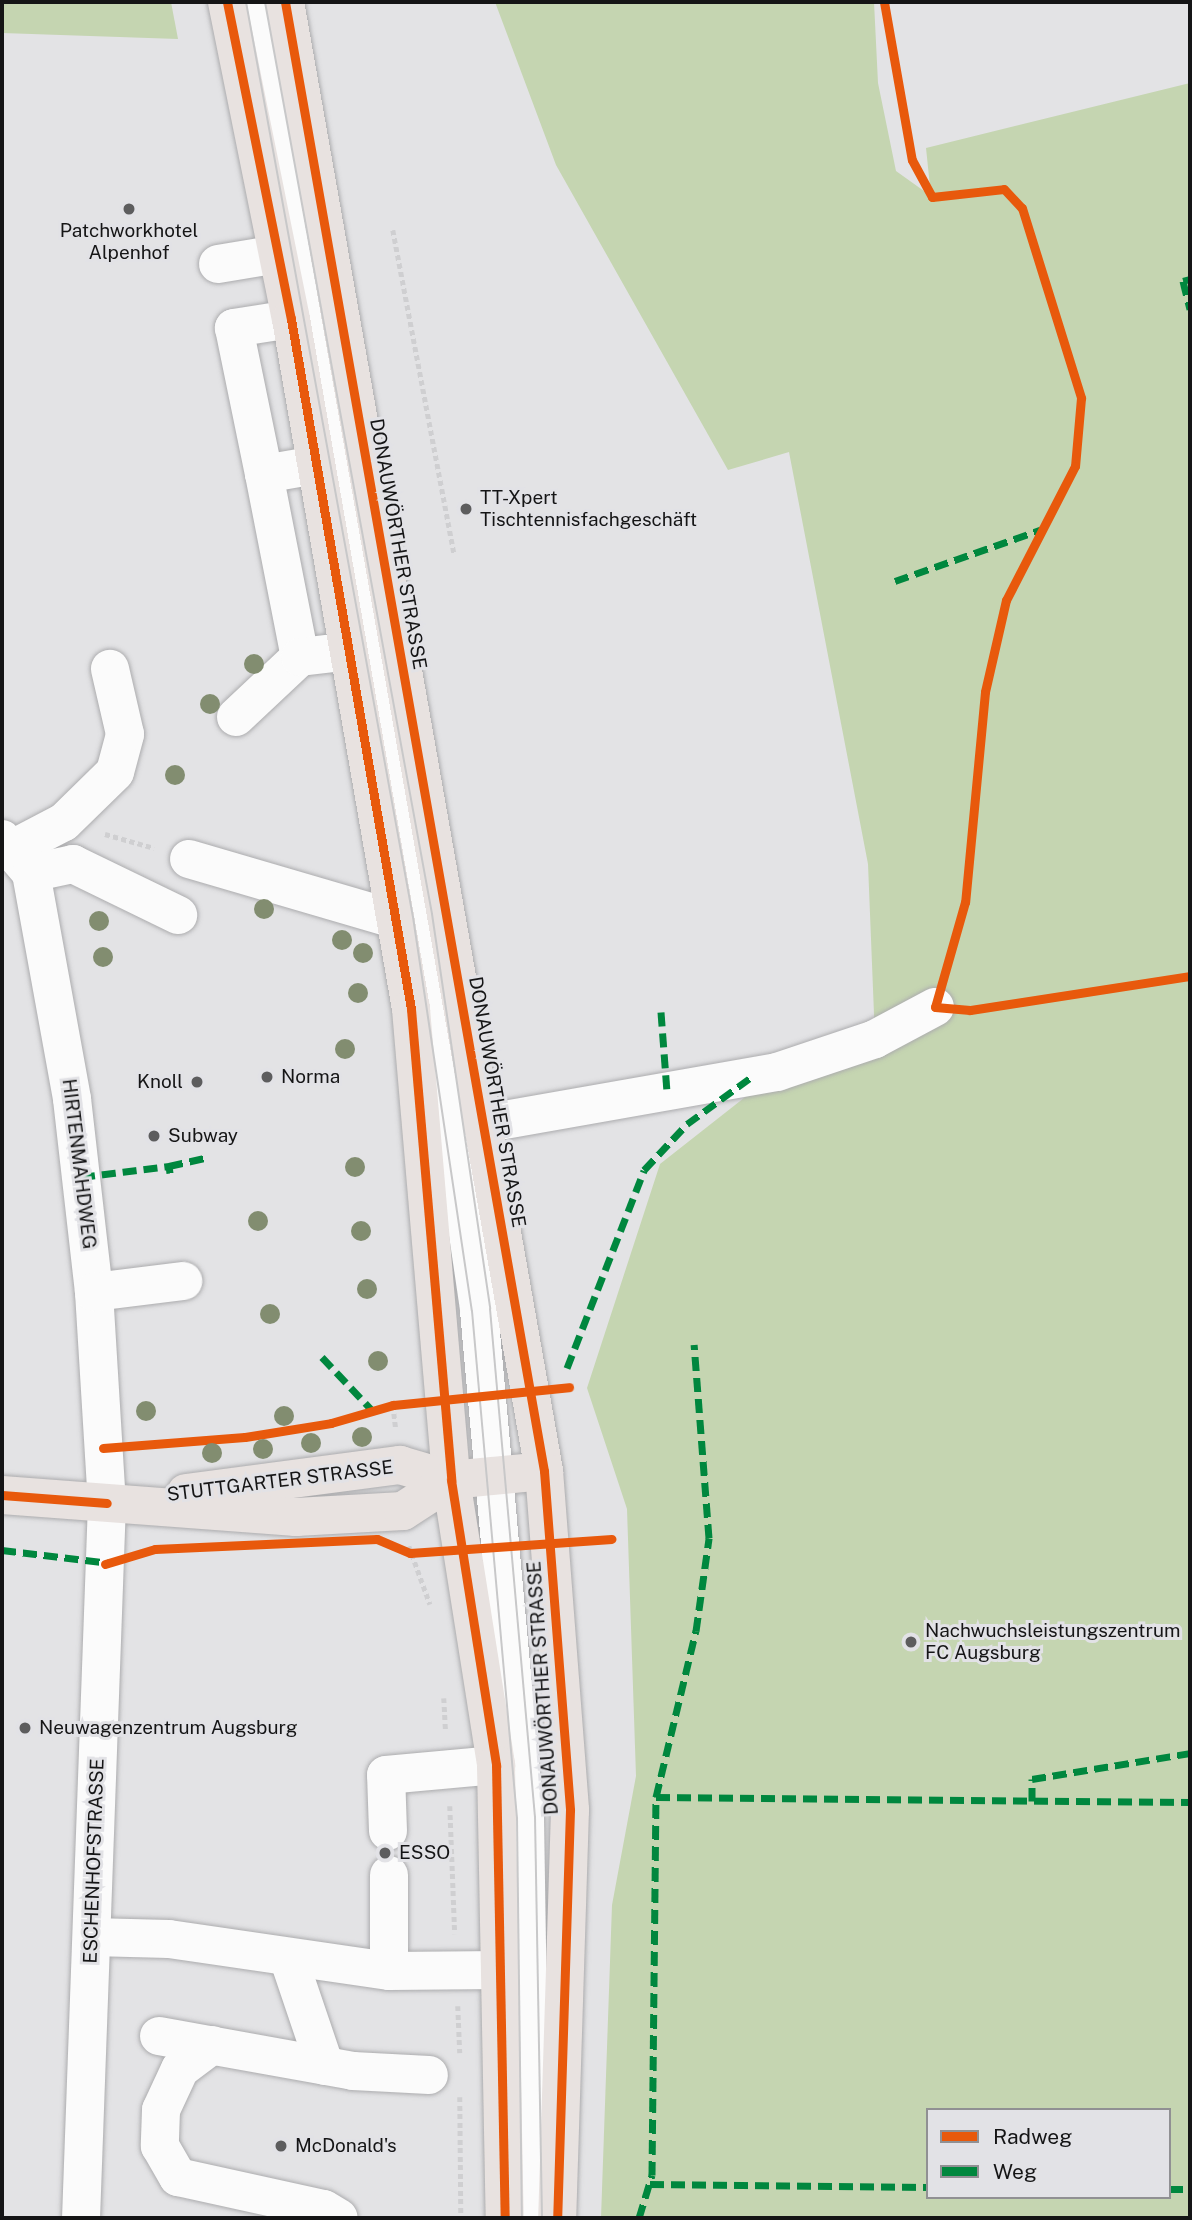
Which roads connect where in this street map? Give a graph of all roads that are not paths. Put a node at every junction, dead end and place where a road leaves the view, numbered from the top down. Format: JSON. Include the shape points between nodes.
{"nodes":[{"id":1,"x":227,"y":2,"type":"edge"},
{"id":2,"x":254,"y":2,"type":"edge"},
{"id":3,"x":285,"y":2,"type":"edge"},
{"id":4,"x":278,"y":254,"type":"junction"},
{"id":5,"x":218,"y":264,"type":"dead end"},
{"id":6,"x":291,"y":319,"type":"junction"},
{"id":7,"x":316,"y":464,"type":"junction"},
{"id":8,"x":264,"y":474,"type":"junction"},
{"id":9,"x":350,"y":651,"type":"junction"},
{"id":10,"x":299,"y":657,"type":"junction"},
{"id":11,"x":110,"y":669,"type":"dead end"},
{"id":12,"x":236,"y":717,"type":"dead end"},
{"id":13,"x":16,"y":853,"type":"edge"},
{"id":14,"x":189,"y":859,"type":"road end"},
{"id":15,"x":178,"y":915,"type":"dead end"},
{"id":16,"x":398,"y":920,"type":"junction"},
{"id":17,"x":935,"y":1007,"type":"dead end"},
{"id":18,"x":482,"y":1124,"type":"junction"},
{"id":19,"x":183,"y":1280,"type":"dead end"},
{"id":20,"x":94,"y":1292,"type":"junction"},
{"id":21,"x":544,"y":1471,"type":"junction"},
{"id":22,"x":498,"y":1475,"type":"junction"},
{"id":23,"x":451,"y":1480,"type":"junction"},
{"id":24,"x":2,"y":1495,"type":"edge"},
{"id":25,"x":107,"y":1503,"type":"junction"},
{"id":26,"x":496,"y":1765,"type":"junction"},
{"id":27,"x":388,"y":1831,"type":"dead end"},
{"id":28,"x":389,"y":1875,"type":"dead end"},
{"id":29,"x":92,"y":1937,"type":"junction"},
{"id":30,"x":288,"y":1957,"type":"junction"},
{"id":31,"x":501,"y":1970,"type":"junction"},
{"id":32,"x":389,"y":1971,"type":"junction"},
{"id":33,"x":159,"y":2036,"type":"dead end"},
{"id":34,"x":212,"y":2045,"type":"junction"},
{"id":35,"x":325,"y":2066,"type":"junction"},
{"id":36,"x":429,"y":2075,"type":"dead end"},
{"id":37,"x":81,"y":2218,"type":"edge"},
{"id":38,"x":339,"y":2218,"type":"edge"},
{"id":39,"x":505,"y":2218,"type":"edge"},
{"id":40,"x":531,"y":2218,"type":"edge"},
{"id":41,"x":557,"y":2218,"type":"edge"}],
"edges":[{"from":1,"to":4,"type":"main road"},
{"from":2,"to":22,"type":"street","via":[[421,916]]},
{"from":3,"to":18,"type":"main road","name":"DONAUWÖRTHER STRASSE"},
{"from":4,"to":5,"type":"street"},
{"from":4,"to":6,"type":"main road"},
{"from":6,"to":7,"type":"main road"},
{"from":6,"to":8,"type":"street","via":[[234,328]]},
{"from":7,"to":8,"type":"street"},
{"from":7,"to":9,"type":"main road"},
{"from":8,"to":10,"type":"street"},
{"from":9,"to":10,"type":"street"},
{"from":9,"to":16,"type":"main road"},
{"from":10,"to":12,"type":"street"},
{"from":11,"to":13,"type":"street","via":[[125,734],[115,772],[64,822]]},
{"from":13,"to":15,"type":"street","via":[[73,864]]},
{"from":13,"to":20,"type":"street","name":"HIRTENMAHDWEG","via":[[72,1099]]},
{"from":14,"to":16,"type":"street"},
{"from":16,"to":23,"type":"main road"},
{"from":17,"to":18,"type":"street","via":[[875,1039],[777,1072]]},
{"from":18,"to":21,"type":"main road","name":"DONAUWÖRTHER STRASSE"},
{"from":19,"to":20,"type":"street"},
{"from":20,"to":25,"type":"street","name":"HIRTENMAHDWEG"},
{"from":21,"to":22,"type":"main road","name":"STUTTGARTER STRASSE"},
{"from":21,"to":41,"type":"main road","name":"DONAUWÖRTHER STRASSE","via":[[570,1810]]},
{"from":22,"to":23,"type":"main road","name":"STUTTGARTER STRASSE"},
{"from":22,"to":40,"type":"street","via":[[525,1818]]},
{"from":23,"to":25,"type":"main road","name":"STUTTGARTER STRASSE","via":[[400,1465]]},
{"from":23,"to":26,"type":"main road"},
{"from":24,"to":25,"type":"main road","name":"STUTTGARTER STRASSE"},
{"from":25,"to":29,"type":"street","name":"ESCHENHOFSTRASSE"},
{"from":26,"to":27,"type":"street","via":[[386,1775]]},
{"from":26,"to":31,"type":"main road"},
{"from":28,"to":32,"type":"street"},
{"from":29,"to":30,"type":"street","via":[[169,1940]]},
{"from":29,"to":37,"type":"street","name":"ESCHENHOFSTRASSE"},
{"from":30,"to":32,"type":"street"},
{"from":30,"to":35,"type":"street"},
{"from":31,"to":32,"type":"street"},
{"from":31,"to":39,"type":"main road"},
{"from":33,"to":34,"type":"street"},
{"from":34,"to":35,"type":"street"},
{"from":34,"to":38,"type":"street","via":[[180,2069],[161,2110],[160,2146],[178,2177],[324,2209]]},
{"from":35,"to":36,"type":"street","via":[[407,2079]]}]}
